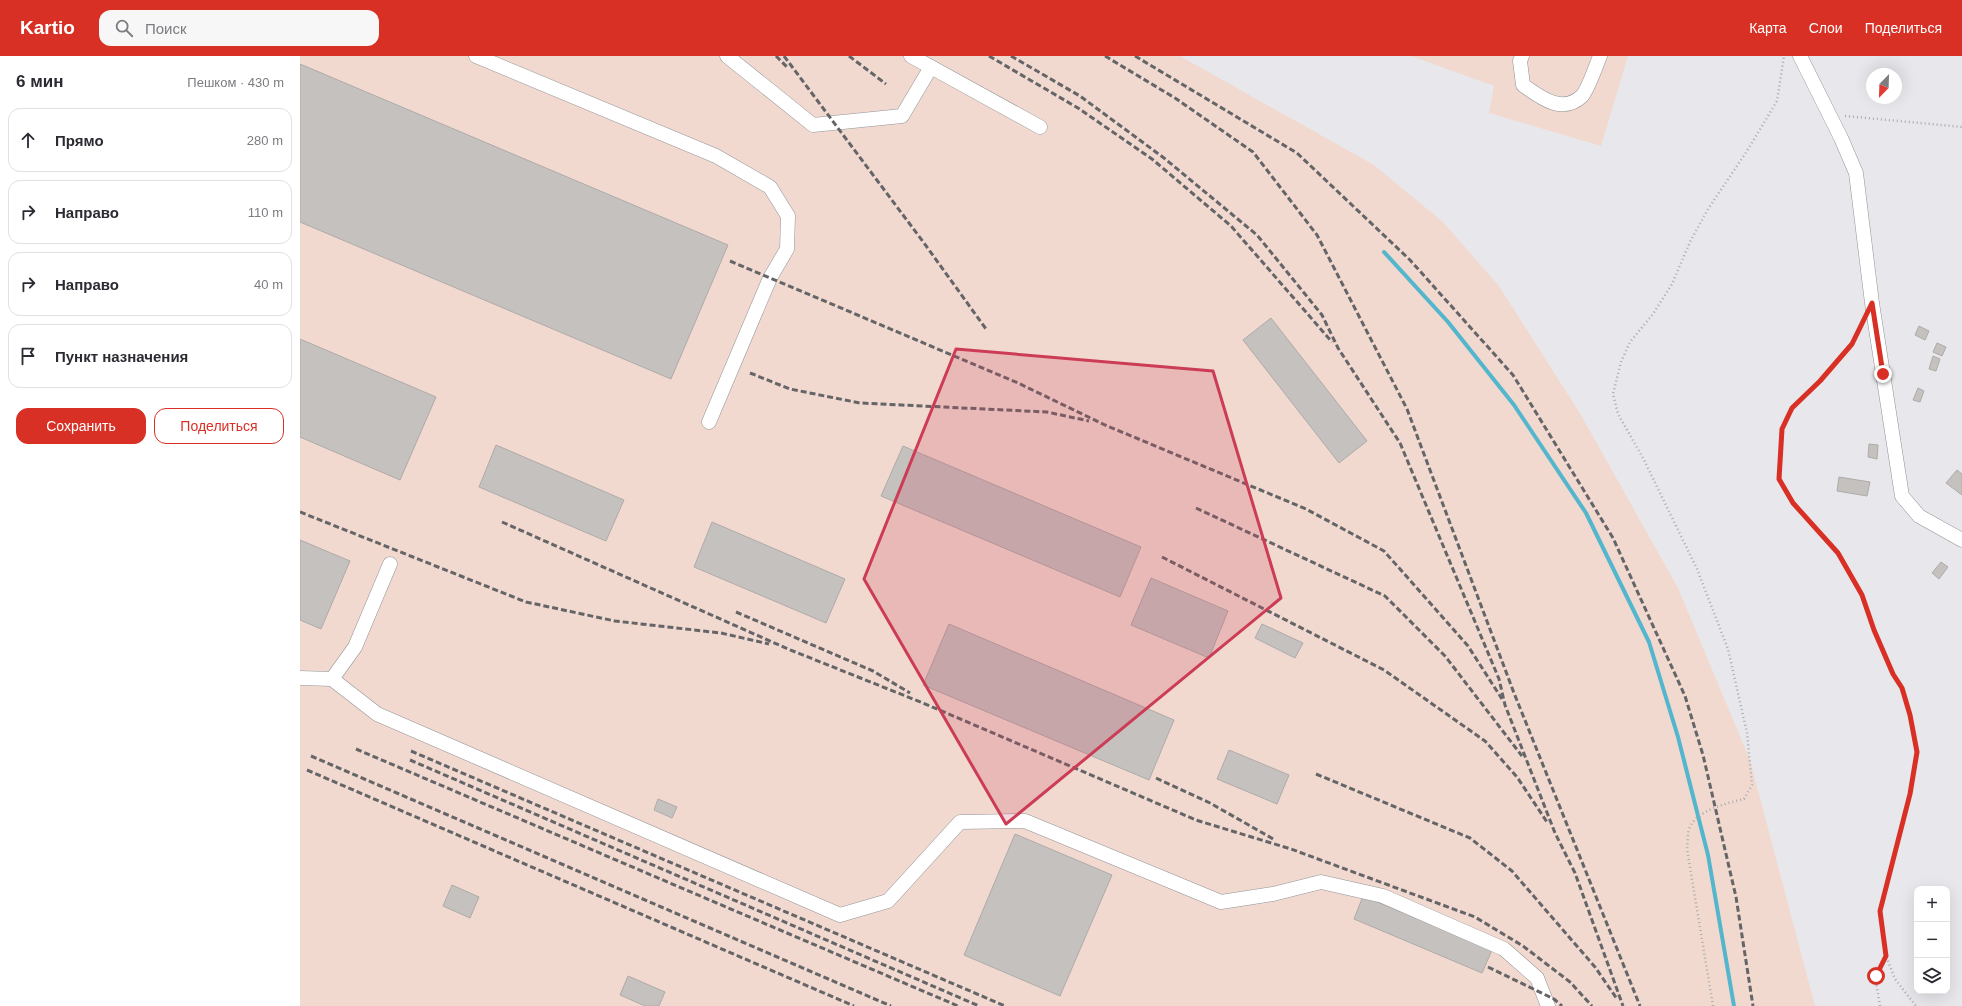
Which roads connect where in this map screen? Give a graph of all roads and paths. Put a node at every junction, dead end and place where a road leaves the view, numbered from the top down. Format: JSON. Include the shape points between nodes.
{"nodes":[{"id":1,"x":476,"y":56,"type":"edge"},
{"id":2,"x":727,"y":56,"type":"edge"},
{"id":3,"x":911,"y":56,"type":"edge"},
{"id":4,"x":1522,"y":56,"type":"edge"},
{"id":5,"x":1600,"y":56,"type":"edge"},
{"id":6,"x":1784,"y":56,"type":"edge"},
{"id":7,"x":1800,"y":56,"type":"edge"},
{"id":8,"x":931,"y":67,"type":"junction"},
{"id":9,"x":1829,"y":115,"type":"junction"},
{"id":10,"x":1040,"y":127,"type":"dead end"},
{"id":11,"x":1962,"y":127,"type":"edge"},
{"id":12,"x":1862,"y":323,"type":"dead end"},
{"id":13,"x":709,"y":422,"type":"dead end"},
{"id":14,"x":1962,"y":540,"type":"edge"},
{"id":15,"x":390,"y":564,"type":"dead end"},
{"id":16,"x":300,"y":678,"type":"edge"},
{"id":17,"x":332,"y":679,"type":"junction"},
{"id":18,"x":1886,"y":956,"type":"junction"},
{"id":19,"x":1548,"y":1006,"type":"edge"},
{"id":20,"x":1712,"y":1006,"type":"edge"},
{"id":21,"x":1880,"y":1006,"type":"edge"},
{"id":22,"x":1916,"y":1006,"type":"edge"}],
"edges":[{"from":1,"to":13,"type":"street","via":[[716,156],[770,187],[788,216],[787,249],[770,278]]},
{"from":2,"to":8,"type":"street","via":[[813,125],[902,116]]},
{"from":3,"to":8,"type":"street"},
{"from":4,"to":5,"type":"street","via":[[1520,61],[1523,85],[1545,101],[1566,105],[1582,96]]},
{"from":6,"to":20,"type":"path","via":[[1777,102],[1708,209],[1672,284],[1653,314],[1630,342],[1621,362],[1613,394],[1618,414],[1643,458],[1697,569],[1728,649],[1747,733],[1752,785],[1744,799],[1715,807],[1694,821],[1690,828],[1687,849]]},
{"from":7,"to":9,"type":"street"},
{"from":8,"to":10,"type":"street"},
{"from":9,"to":11,"type":"path"},
{"from":9,"to":14,"type":"street","via":[[1856,173],[1872,303],[1902,496],[1919,516]]},
{"from":12,"to":18,"type":"path","via":[[1852,344],[1792,408],[1782,429],[1779,479],[1793,503],[1838,553],[1862,595],[1877,637],[1902,688],[1910,715],[1917,752],[1910,794],[1880,911]]},
{"from":15,"to":17,"type":"street","via":[[355,647]]},
{"from":16,"to":17,"type":"street"},
{"from":17,"to":19,"type":"street","via":[[377,714],[840,914],[888,901],[960,822],[1025,821],[1221,902],[1272,894],[1321,882],[1383,896],[1504,949],[1537,978]]},
{"from":18,"to":21,"type":"path","via":[[1876,976]]},
{"from":18,"to":22,"type":"path","via":[[1895,979]]}]}
